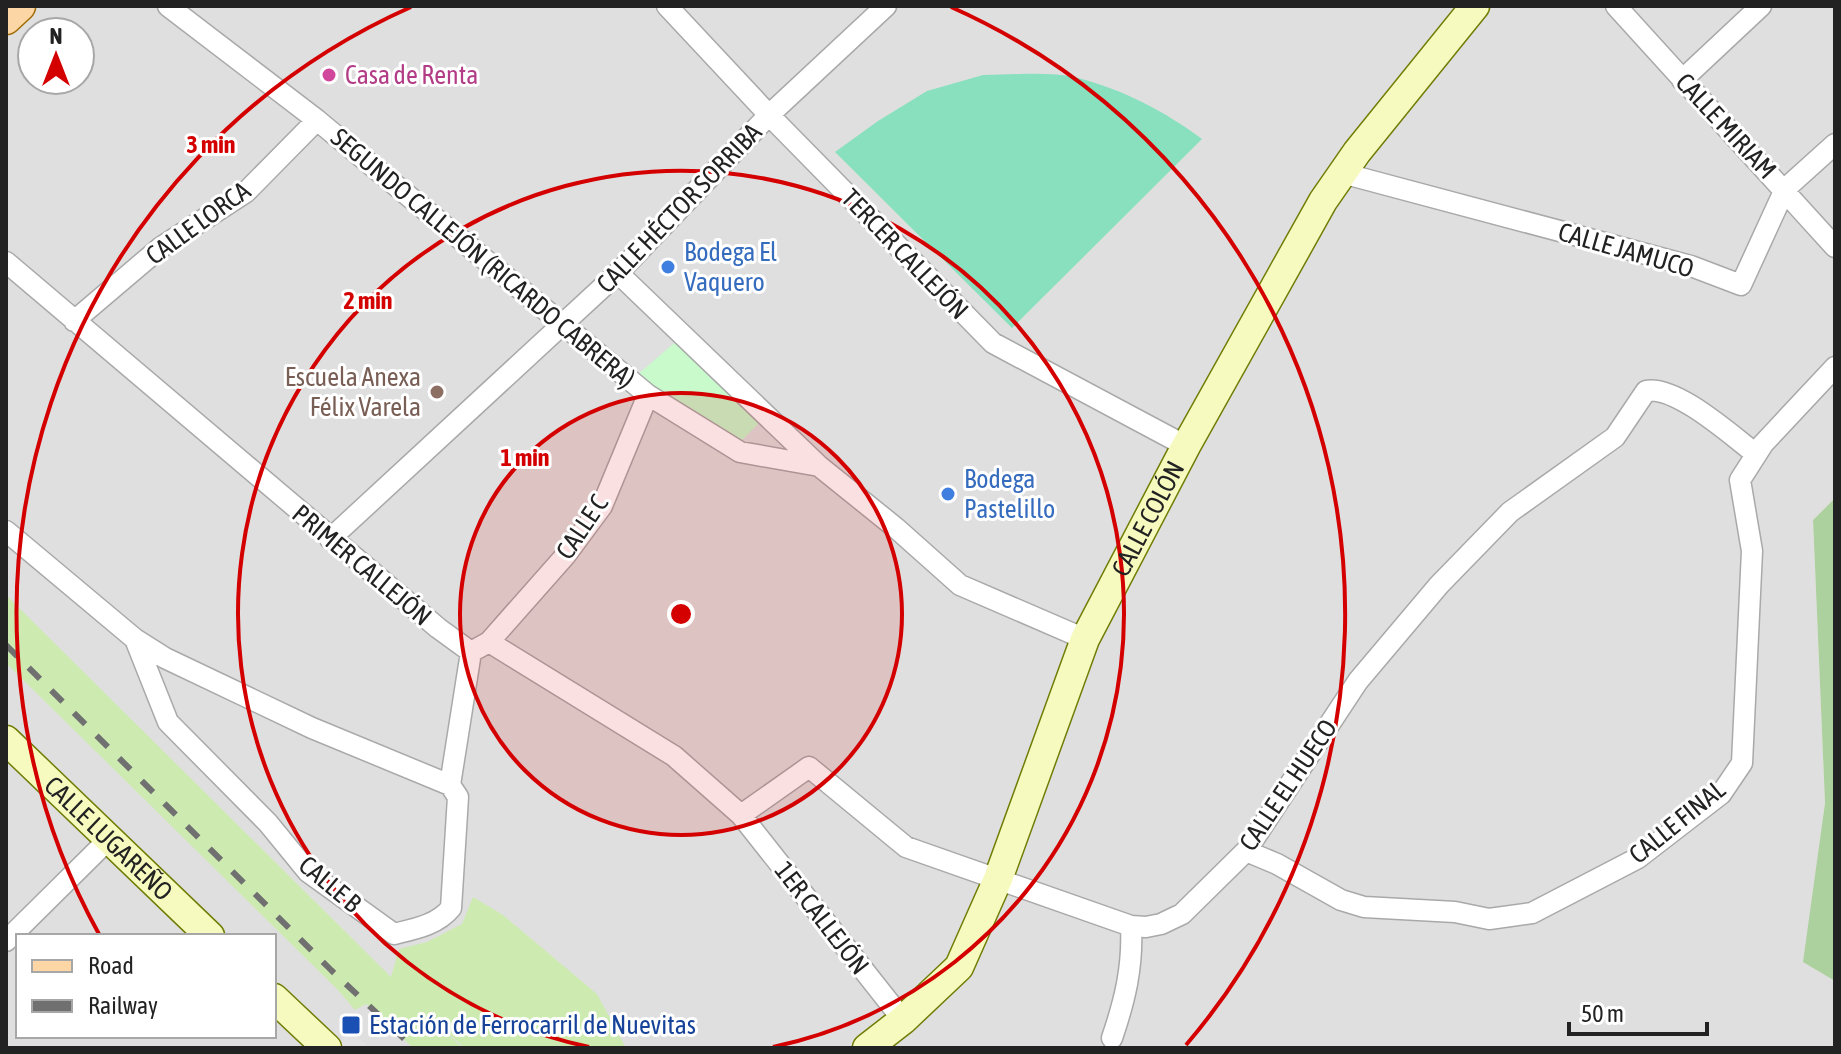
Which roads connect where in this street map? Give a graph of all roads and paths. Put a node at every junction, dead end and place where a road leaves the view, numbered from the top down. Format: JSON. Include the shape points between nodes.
{"nodes":[{"id":1,"x":20,"y":6,"type":"edge"},
{"id":2,"x":168,"y":6,"type":"edge"},
{"id":3,"x":667,"y":6,"type":"edge"},
{"id":4,"x":886,"y":6,"type":"edge"},
{"id":5,"x":1616,"y":6,"type":"edge"},
{"id":6,"x":1761,"y":6,"type":"edge"},
{"id":7,"x":1464,"y":9,"type":"edge"},
{"id":8,"x":6,"y":19,"type":"edge"},
{"id":9,"x":1682,"y":80,"type":"junction"},
{"id":10,"x":769,"y":115,"type":"junction"},
{"id":11,"x":317,"y":120,"type":"junction"},
{"id":12,"x":1835,"y":144,"type":"edge"},
{"id":13,"x":1342,"y":173,"type":"junction"},
{"id":14,"x":1785,"y":189,"type":"junction"},
{"id":15,"x":1835,"y":247,"type":"edge"},
{"id":16,"x":6,"y":262,"type":"edge"},
{"id":17,"x":618,"y":273,"type":"junction"},
{"id":18,"x":74,"y":321,"type":"junction"},
{"id":19,"x":563,"y":324,"type":"junction"},
{"id":20,"x":1835,"y":367,"type":"edge"},
{"id":21,"x":648,"y":395,"type":"junction"},
{"id":22,"x":1186,"y":446,"type":"junction"},
{"id":23,"x":1756,"y":454,"type":"junction"},
{"id":24,"x":819,"y":466,"type":"junction"},
{"id":25,"x":6,"y":531,"type":"edge"},
{"id":26,"x":330,"y":539,"type":"junction"},
{"id":27,"x":135,"y":639,"type":"junction"},
{"id":28,"x":1085,"y":639,"type":"junction"},
{"id":29,"x":480,"y":647,"type":"junction"},
{"id":30,"x":6,"y":740,"type":"edge"},
{"id":31,"x":441,"y":781,"type":"junction"},
{"id":32,"x":741,"y":815,"type":"junction"},
{"id":33,"x":109,"y":839,"type":"junction"},
{"id":34,"x":1246,"y":851,"type":"junction"},
{"id":35,"x":998,"y":879,"type":"junction"},
{"id":36,"x":1131,"y":926,"type":"junction"},
{"id":37,"x":208,"y":934,"type":"edge"},
{"id":38,"x":6,"y":941,"type":"edge"},
{"id":39,"x":276,"y":1000,"type":"edge"},
{"id":40,"x":903,"y":1020,"type":"junction"},
{"id":41,"x":1112,"y":1038,"type":"dead end"},
{"id":42,"x":327,"y":1048,"type":"edge"},
{"id":43,"x":867,"y":1048,"type":"edge"}],
"edges":[{"from":1,"to":8,"type":"main road"},
{"from":2,"to":11,"type":"street","name":"SEGUNDO CALLEJÓN (RICARDO CABRERA)"},
{"from":3,"to":10,"type":"street","name":"TERCER CALLEJÓN"},
{"from":4,"to":10,"type":"street","name":"CALLE HÉCTOR SORRIBA"},
{"from":5,"to":9,"type":"street","name":"CALLE MIRIAM"},
{"from":6,"to":9,"type":"street"},
{"from":7,"to":13,"type":"street","name":"CALLE COLÓN"},
{"from":9,"to":14,"type":"street","name":"CALLE MIRIAM"},
{"from":10,"to":17,"type":"street","name":"CALLE HÉCTOR SORRIBA"},
{"from":10,"to":22,"type":"street","name":"TERCER CALLEJÓN","via":[[993,343]]},
{"from":11,"to":18,"type":"street","name":"CALLE LORCA","via":[[246,192],[160,248]]},
{"from":11,"to":19,"type":"street","name":"SEGUNDO CALLEJÓN (RICARDO CABRERA)"},
{"from":12,"to":14,"type":"street","name":"CALLE JAMUCO"},
{"from":13,"to":14,"type":"street","name":"CALLE JAMUCO","via":[[1691,266],[1741,285]]},
{"from":13,"to":22,"type":"street","name":"CALLE COLÓN"},
{"from":14,"to":15,"type":"street","name":"CALLE MIRIAM"},
{"from":16,"to":18,"type":"street","name":"PRIMER CALLEJÓN"},
{"from":17,"to":19,"type":"street","name":"CALLE HÉCTOR SORRIBA"},
{"from":17,"to":24,"type":"street"},
{"from":18,"to":26,"type":"street","name":"PRIMER CALLEJÓN"},
{"from":19,"to":21,"type":"street","name":"SEGUNDO CALLEJÓN (RICARDO CABRERA)"},
{"from":19,"to":26,"type":"street","name":"CALLE HÉCTOR SORRIBA"},
{"from":20,"to":23,"type":"street","name":"CALLE FINAL"},
{"from":21,"to":24,"type":"street","name":"SEGUNDO CALLEJÓN (RICARDO CABRERA)","via":[[740,452]]},
{"from":21,"to":29,"type":"street","name":"CALLE C","via":[[602,506],[565,556]]},
{"from":22,"to":28,"type":"street","name":"CALLE COLÓN"},
{"from":23,"to":34,"type":"street","name":"CALLE EL HUECO","via":[[1695,408],[1659,390],[1646,391],[1615,437],[1510,512],[1439,585],[1358,681]]},
{"from":23,"to":34,"type":"street","name":"CALLE FINAL","via":[[1740,480],[1752,551],[1742,763],[1721,794],[1638,858],[1532,913],[1489,919],[1364,907]]},
{"from":24,"to":28,"type":"street","via":[[960,585]]},
{"from":25,"to":27,"type":"street"},
{"from":26,"to":29,"type":"street","name":"PRIMER CALLEJÓN"},
{"from":27,"to":31,"type":"street","via":[[297,722]]},
{"from":27,"to":31,"type":"street","name":"CALLE B","via":[[168,722],[268,823],[308,872],[394,934],[427,925],[451,908],[458,797]]},
{"from":28,"to":35,"type":"street","name":"CALLE COLÓN"},
{"from":29,"to":31,"type":"street"},
{"from":29,"to":32,"type":"street","name":"PRIMER CALLEJÓN","via":[[674,756]]},
{"from":30,"to":33,"type":"street","name":"CALLE LUGAREÑO"},
{"from":32,"to":35,"type":"street","name":"CALLE EL HUECO","via":[[809,767],[906,847]]},
{"from":32,"to":40,"type":"street","name":"1ER CALLEJÓN"},
{"from":33,"to":37,"type":"street","name":"CALLE LUGAREÑO"},
{"from":33,"to":38,"type":"street"},
{"from":34,"to":36,"type":"street","name":"CALLE EL HUECO","via":[[1182,914],[1161,924]]},
{"from":35,"to":36,"type":"street","name":"CALLE EL HUECO"},
{"from":35,"to":40,"type":"street","name":"CALLE COLÓN","via":[[959,967]]},
{"from":36,"to":41,"type":"street","via":[[1128,987]]},
{"from":39,"to":42,"type":"street"},
{"from":40,"to":43,"type":"street","name":"CALLE COLÓN"}]}
